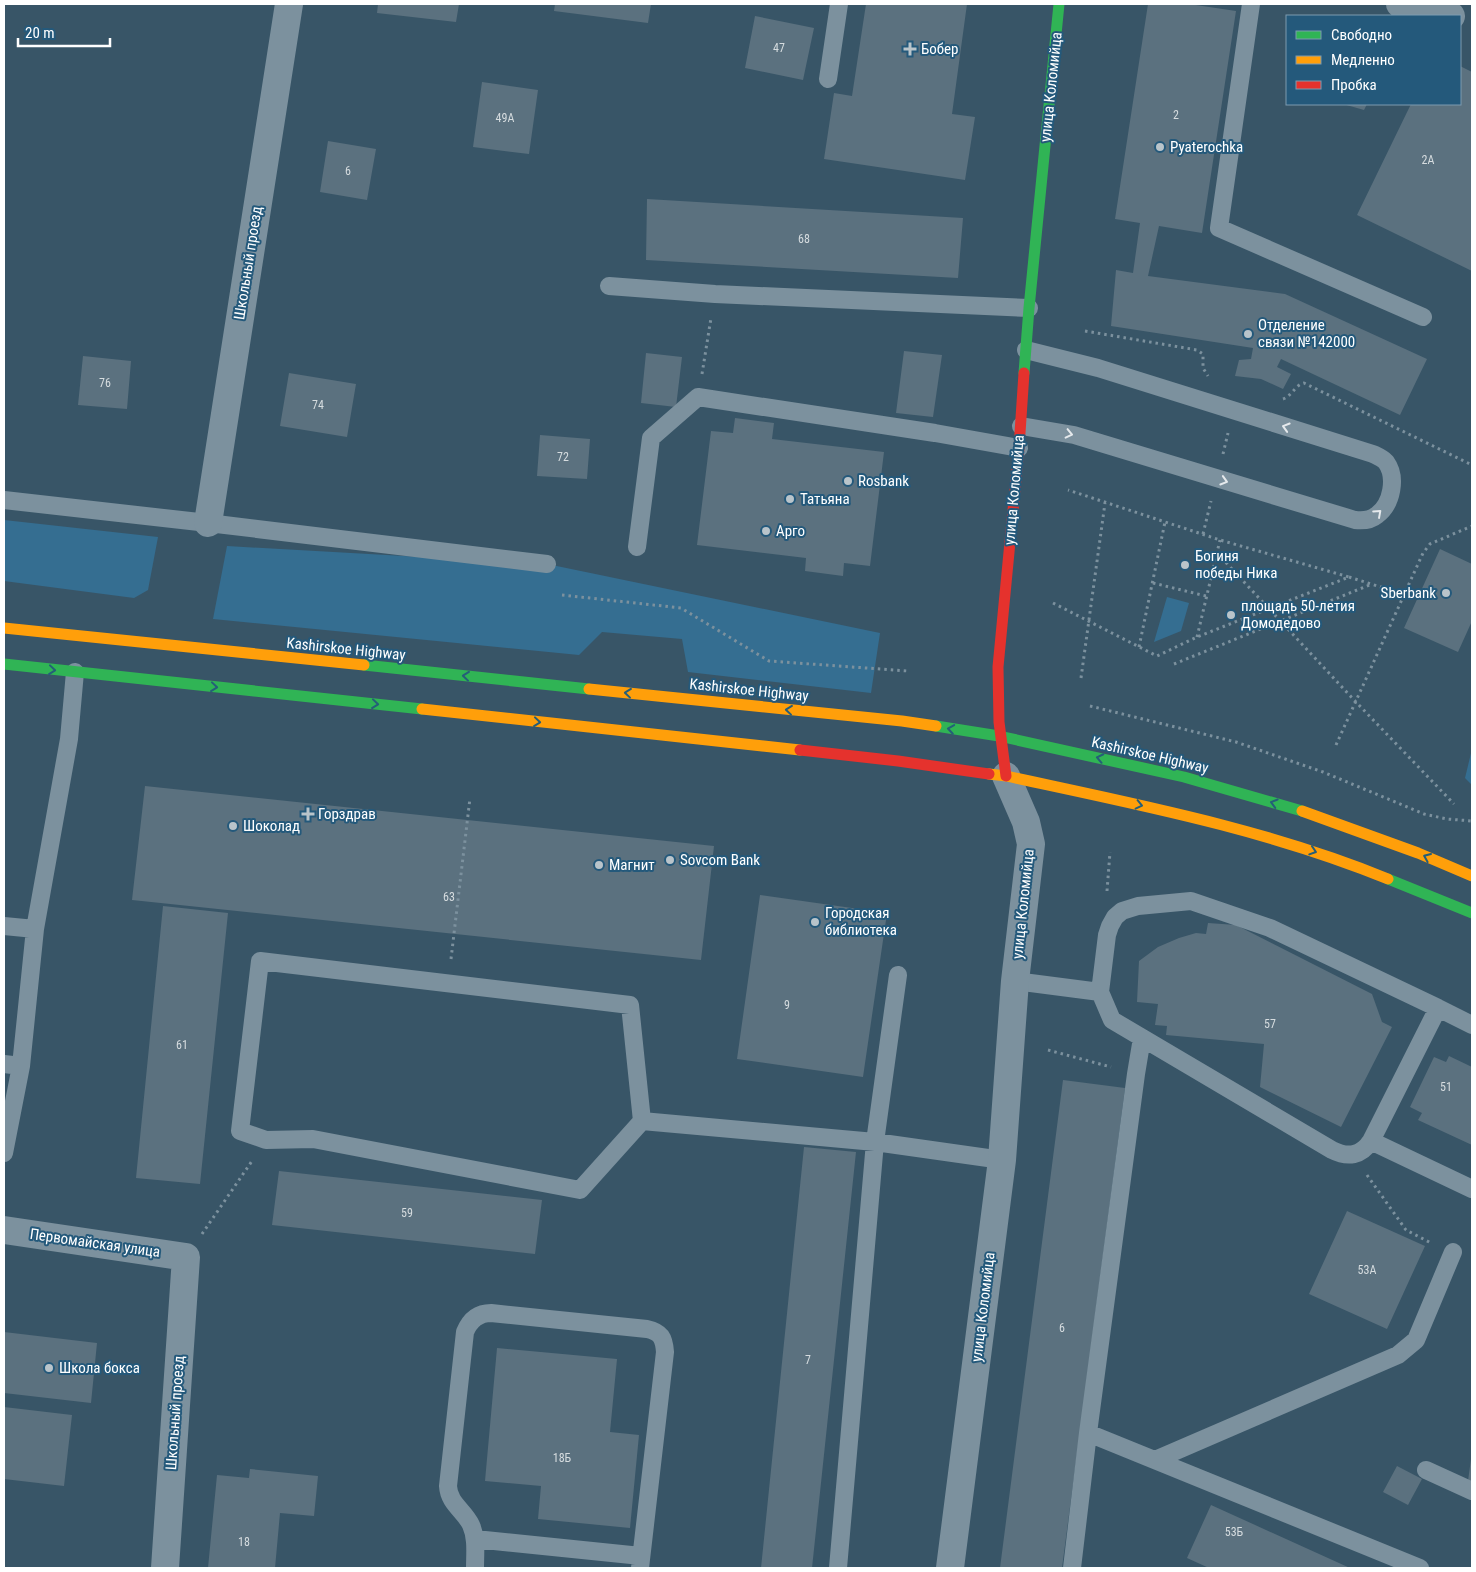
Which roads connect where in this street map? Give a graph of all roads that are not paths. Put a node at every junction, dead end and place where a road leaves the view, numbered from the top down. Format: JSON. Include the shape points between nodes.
{"nodes":[{"id":1,"x":289,"y":4,"type":"edge"},
{"id":2,"x":839,"y":4,"type":"edge"},
{"id":3,"x":1059,"y":4,"type":"edge"},
{"id":4,"x":1251,"y":4,"type":"edge"},
{"id":5,"x":1400,"y":4,"type":"edge"},
{"id":6,"x":1447,"y":15,"type":"edge"},
{"id":7,"x":828,"y":78,"type":"dead end"},
{"id":8,"x":609,"y":286,"type":"dead end"},
{"id":9,"x":1030,"y":308,"type":"junction"},
{"id":10,"x":1424,"y":317,"type":"dead end"},
{"id":11,"x":1026,"y":350,"type":"junction"},
{"id":12,"x":1021,"y":426,"type":"junction"},
{"id":13,"x":1019,"y":448,"type":"junction"},
{"id":14,"x":4,"y":500,"type":"edge"},
{"id":15,"x":208,"y":522,"type":"junction"},
{"id":16,"x":637,"y":547,"type":"dead end"},
{"id":17,"x":547,"y":564,"type":"dead end"},
{"id":18,"x":4,"y":628,"type":"edge"},
{"id":19,"x":4,"y":664,"type":"edge"},
{"id":20,"x":75,"y":672,"type":"junction"},
{"id":21,"x":999,"y":736,"type":"junction"},
{"id":22,"x":1006,"y":776,"type":"junction"},
{"id":23,"x":1472,"y":876,"type":"edge"},
{"id":24,"x":1472,"y":913,"type":"edge"},
{"id":25,"x":4,"y":926,"type":"edge"},
{"id":26,"x":35,"y":929,"type":"junction"},
{"id":27,"x":898,"y":975,"type":"dead end"},
{"id":28,"x":1015,"y":981,"type":"junction"},
{"id":29,"x":1100,"y":992,"type":"junction"},
{"id":30,"x":1438,"y":1008,"type":"junction"},
{"id":31,"x":1472,"y":1025,"type":"edge"},
{"id":32,"x":1142,"y":1038,"type":"junction"},
{"id":33,"x":12,"y":1065,"type":"edge"},
{"id":34,"x":642,"y":1121,"type":"junction"},
{"id":35,"x":1371,"y":1141,"type":"junction"},
{"id":36,"x":874,"y":1142,"type":"junction"},
{"id":37,"x":4,"y":1153,"type":"edge"},
{"id":38,"x":1002,"y":1160,"type":"junction"},
{"id":39,"x":1472,"y":1189,"type":"edge"},
{"id":40,"x":4,"y":1230,"type":"edge"},
{"id":41,"x":1452,"y":1252,"type":"road end"},
{"id":42,"x":186,"y":1257,"type":"joint"},
{"id":43,"x":1088,"y":1433,"type":"junction"},
{"id":44,"x":1155,"y":1460,"type":"junction"},
{"id":45,"x":1426,"y":1470,"type":"dead end"},
{"id":46,"x":1472,"y":1491,"type":"edge"},
{"id":47,"x":475,"y":1539,"type":"junction"},
{"id":48,"x":641,"y":1562,"type":"edge"},
{"id":49,"x":165,"y":1568,"type":"edge"},
{"id":50,"x":475,"y":1568,"type":"edge"},
{"id":51,"x":838,"y":1568,"type":"edge"},
{"id":52,"x":950,"y":1568,"type":"edge"},
{"id":53,"x":1072,"y":1568,"type":"edge"},
{"id":54,"x":1420,"y":1568,"type":"edge"}],
"edges":[{"from":1,"to":15,"type":"street","name":"Школьный проезд"},
{"from":2,"to":7,"type":"lane"},
{"from":3,"to":9,"type":"main road","name":"улица Коломийца"},
{"from":4,"to":10,"type":"lane","via":[[1219,228]]},
{"from":5,"to":6,"type":"street"},
{"from":8,"to":9,"type":"lane","via":[[714,294]]},
{"from":9,"to":11,"type":"main road","name":"улица Коломийца"},
{"from":11,"to":12,"type":"main road","name":"улица Коломийца"},
{"from":12,"to":11,"type":"lane","one_way":true,"via":[[1074,435],[1355,520],[1364,521],[1378,515],[1392,490],[1386,463],[1373,454],[1098,368]]},
{"from":12,"to":13,"type":"main road","name":"улица Коломийца"},
{"from":13,"to":16,"type":"lane","via":[[936,432],[698,397],[651,438]]},
{"from":13,"to":21,"type":"main road","name":"улица Коломийца","via":[[998,667]]},
{"from":14,"to":15,"type":"lane"},
{"from":15,"to":17,"type":"lane"},
{"from":21,"to":18,"type":"main road","name":"Kashirskoe Highway","one_way":true,"via":[[902,721]]},
{"from":19,"to":20,"type":"main road","one_way":true},
{"from":20,"to":22,"type":"main road","one_way":true,"via":[[898,760]]},
{"from":20,"to":26,"type":"lane","via":[[69,740]]},
{"from":21,"to":22,"type":"main road","name":"улица Коломийца"},
{"from":23,"to":21,"type":"main road","name":"Kashirskoe Highway","one_way":true,"via":[[1294,808],[1146,768]]},
{"from":22,"to":24,"type":"main road","one_way":true,"via":[[1272,838],[1357,866]]},
{"from":22,"to":28,"type":"street","name":"улица Коломийца","via":[[1026,822],[1031,844]]},
{"from":25,"to":26,"type":"lane"},
{"from":26,"to":33,"type":"lane"},
{"from":27,"to":36,"type":"lane"},
{"from":28,"to":29,"type":"lane"},
{"from":28,"to":38,"type":"street","name":"улица Коломийца"},
{"from":29,"to":30,"type":"lane","via":[[1107,935],[1115,917],[1138,906],[1190,901],[1270,928]]},
{"from":29,"to":32,"type":"lane","via":[[1112,1020]]},
{"from":30,"to":31,"type":"lane"},
{"from":30,"to":35,"type":"lane"},
{"from":32,"to":35,"type":"lane","via":[[1332,1150],[1354,1155]]},
{"from":32,"to":43,"type":"lane"},
{"from":33,"to":37,"type":"lane"},
{"from":34,"to":34,"type":"lane","via":[[630,1005],[260,961],[240,1131],[266,1140],[313,1139],[580,1190]]},
{"from":34,"to":36,"type":"lane"},
{"from":35,"to":39,"type":"lane"},
{"from":36,"to":38,"type":"lane"},
{"from":36,"to":51,"type":"lane"},
{"from":38,"to":52,"type":"street","name":"улица Коломийца"},
{"from":40,"to":42,"type":"street","name":"Первомайская улица"},
{"from":41,"to":44,"type":"lane","via":[[1416,1340],[1405,1351]]},
{"from":42,"to":49,"type":"street","name":"Школьный проезд"},
{"from":43,"to":44,"type":"lane"},
{"from":43,"to":53,"type":"lane"},
{"from":44,"to":54,"type":"lane"},
{"from":45,"to":46,"type":"lane"},
{"from":47,"to":48,"type":"lane"},
{"from":47,"to":48,"type":"lane","via":[[470,1523],[450,1498],[448,1486],[465,1332],[471,1321],[491,1313],[647,1329],[663,1338],[665,1352]]},
{"from":47,"to":50,"type":"lane"}]}
